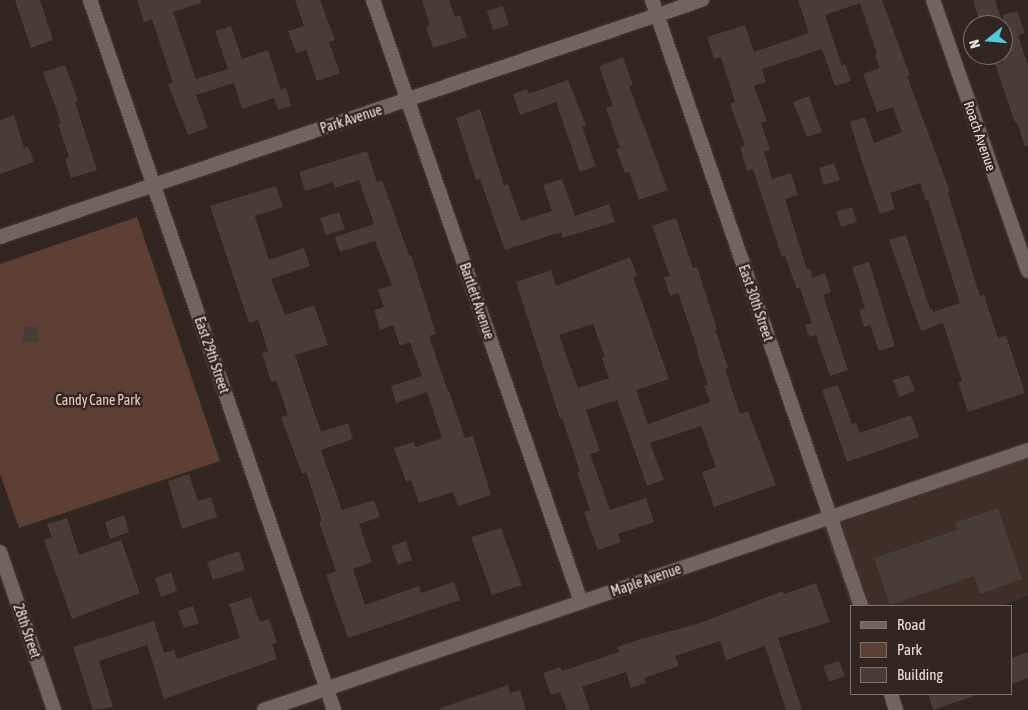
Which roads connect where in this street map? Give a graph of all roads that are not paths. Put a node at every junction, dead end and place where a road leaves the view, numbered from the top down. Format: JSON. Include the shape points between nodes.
{"nodes":[{"id":1,"x":90,"y":0,"type":"edge"},
{"id":2,"x":373,"y":0,"type":"edge"},
{"id":3,"x":652,"y":0,"type":"edge"},
{"id":4,"x":702,"y":0,"type":"edge"},
{"id":5,"x":933,"y":0,"type":"edge"},
{"id":6,"x":657,"y":15,"type":"junction"},
{"id":7,"x":408,"y":100,"type":"junction"},
{"id":8,"x":153,"y":185,"type":"junction"},
{"id":9,"x":0,"y":237,"type":"edge"},
{"id":10,"x":1028,"y":272,"type":"edge"},
{"id":11,"x":1028,"y":450,"type":"edge"},
{"id":12,"x":830,"y":517,"type":"junction"},
{"id":13,"x":0,"y":552,"type":"edge"},
{"id":14,"x":581,"y":602,"type":"junction"},
{"id":15,"x":861,"y":605,"type":"edge"},
{"id":16,"x":327,"y":688,"type":"junction"},
{"id":17,"x":891,"y":695,"type":"edge"},
{"id":18,"x":54,"y":710,"type":"edge"},
{"id":19,"x":264,"y":710,"type":"edge"},
{"id":20,"x":334,"y":710,"type":"edge"},
{"id":21,"x":896,"y":710,"type":"edge"}],
"edges":[{"from":1,"to":8,"type":"street","name":"East 29th Street"},
{"from":2,"to":7,"type":"street","name":"Bartlett Avenue"},
{"from":3,"to":6,"type":"street","name":"East 30th Street"},
{"from":4,"to":6,"type":"street","name":"Park Avenue"},
{"from":5,"to":10,"type":"street","name":"Roach Avenue"},
{"from":6,"to":7,"type":"street","name":"Park Avenue"},
{"from":6,"to":12,"type":"street","name":"East 30th Street"},
{"from":7,"to":8,"type":"street","name":"Park Avenue"},
{"from":7,"to":14,"type":"street","name":"Bartlett Avenue"},
{"from":8,"to":9,"type":"street","name":"Park Avenue"},
{"from":8,"to":16,"type":"street","name":"East 29th Street"},
{"from":11,"to":12,"type":"street","name":"Maple Avenue"},
{"from":12,"to":14,"type":"street","name":"Maple Avenue"},
{"from":12,"to":15,"type":"street","name":"East 30th Street"},
{"from":13,"to":18,"type":"street","name":"28th Street"},
{"from":14,"to":16,"type":"street","name":"Maple Avenue"},
{"from":16,"to":19,"type":"street","name":"Maple Avenue"},
{"from":16,"to":20,"type":"street","name":"East 29th Street"},
{"from":17,"to":21,"type":"street"}]}
